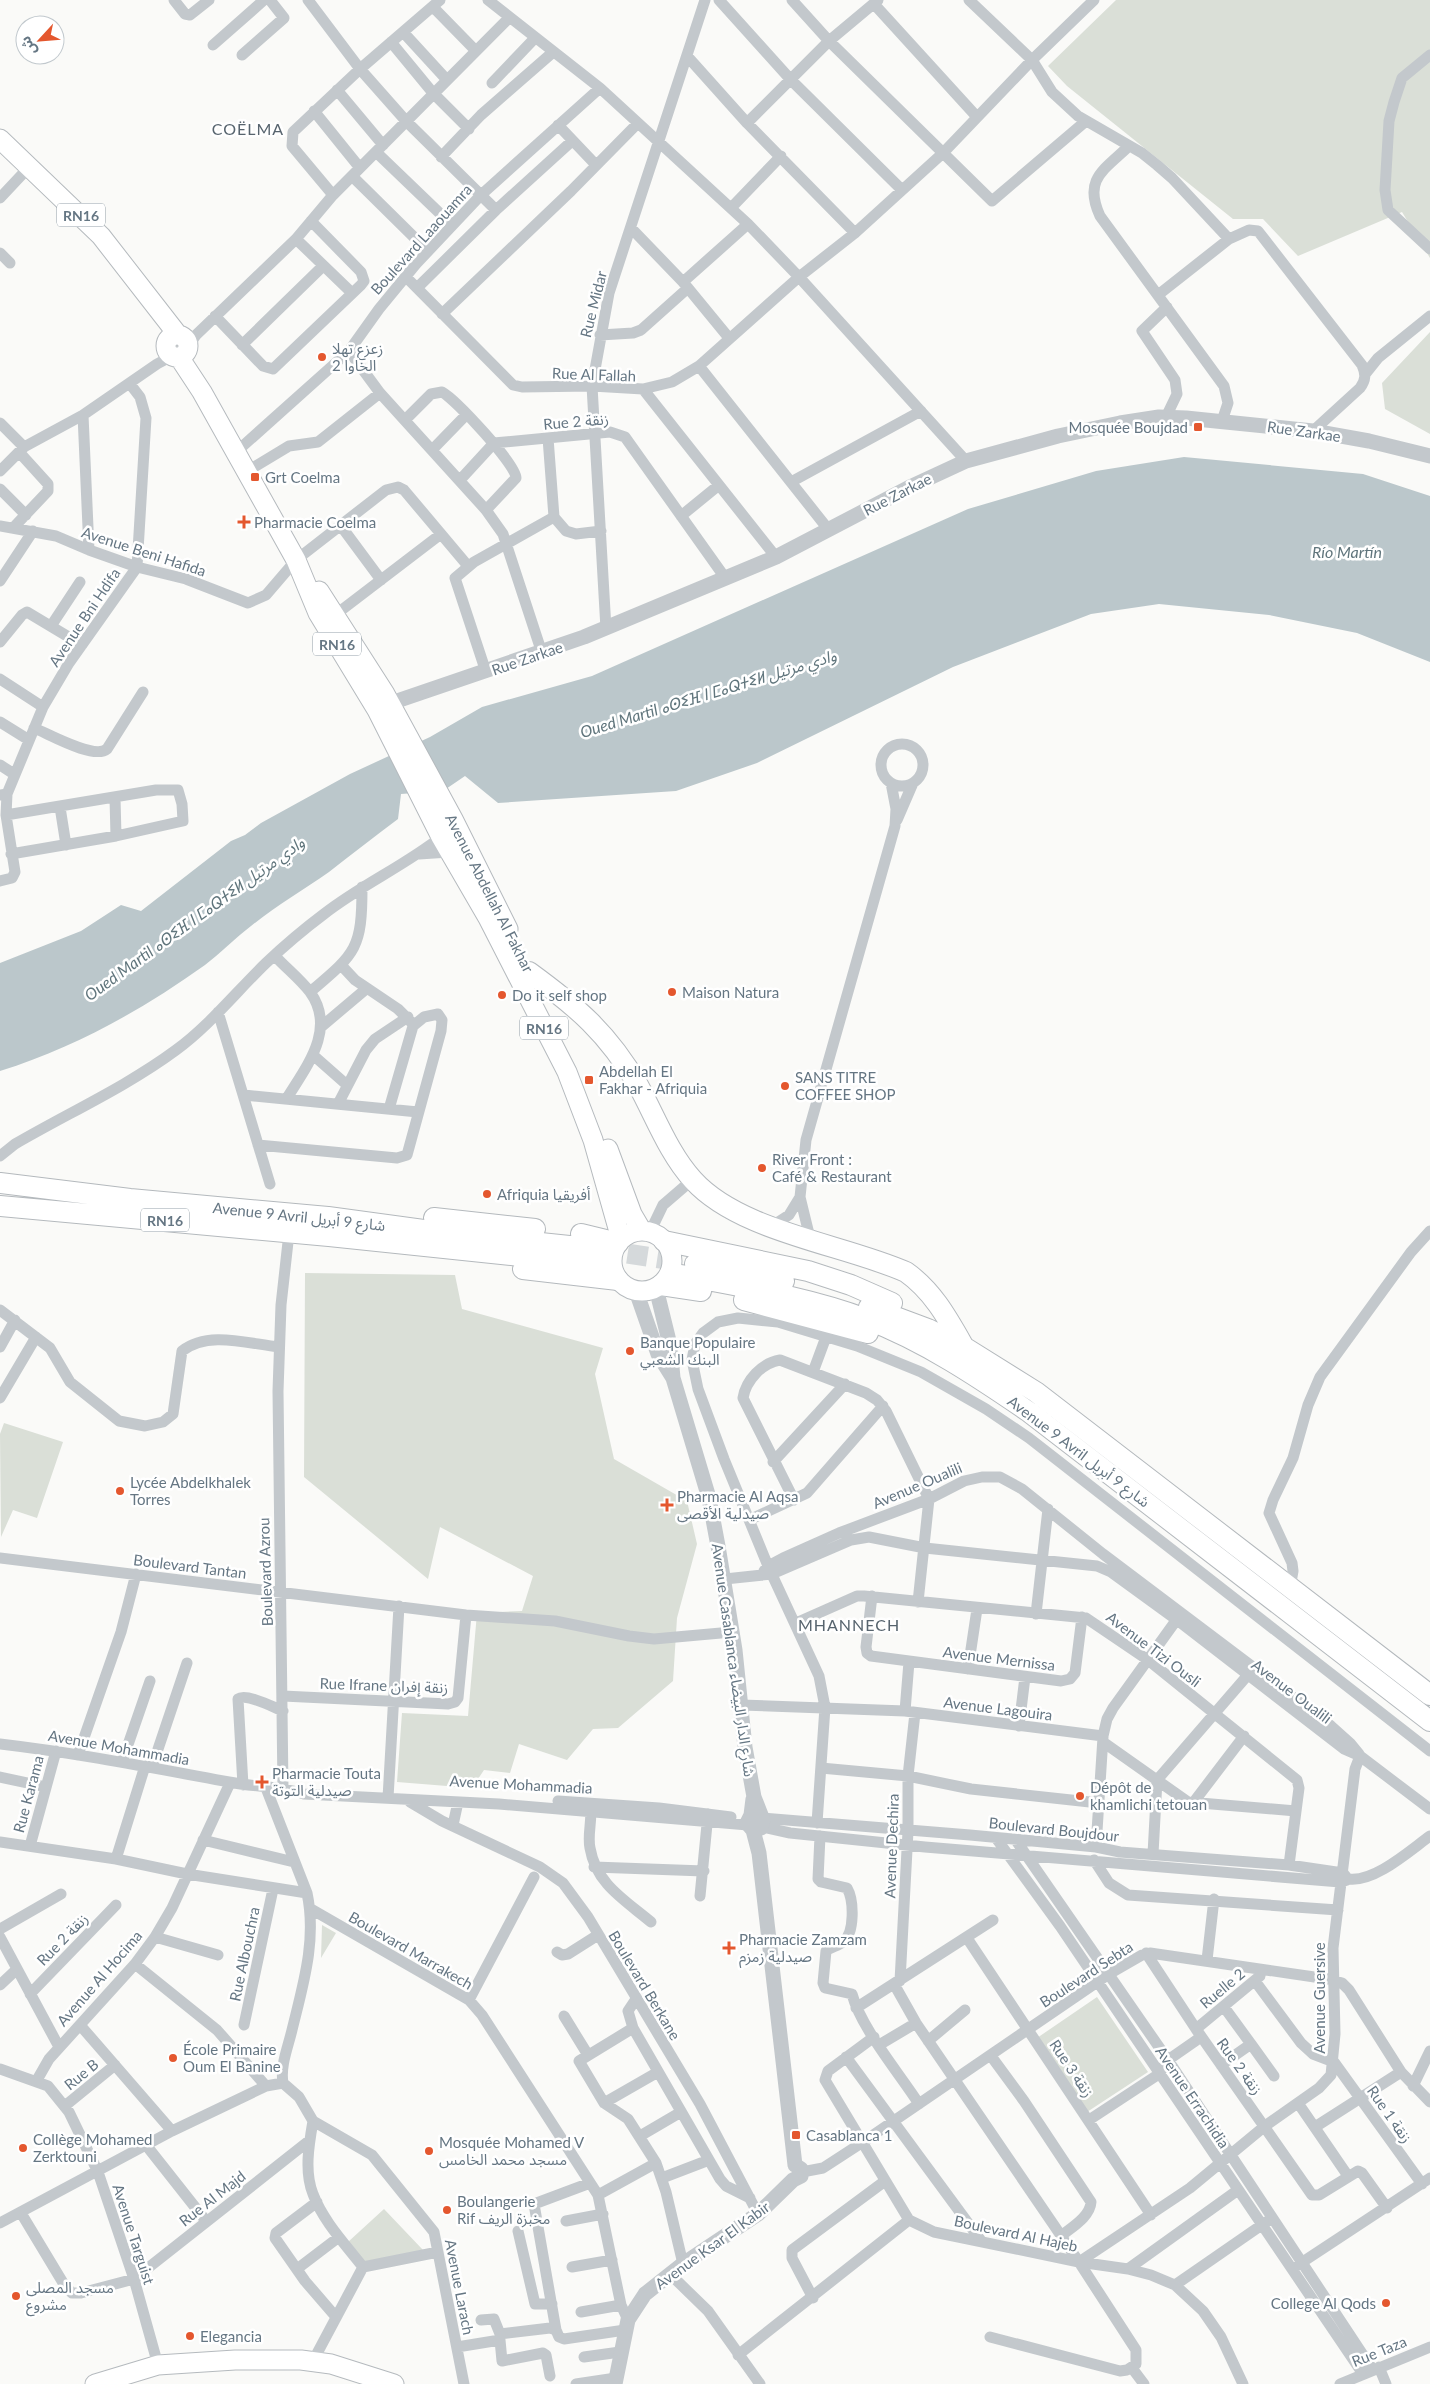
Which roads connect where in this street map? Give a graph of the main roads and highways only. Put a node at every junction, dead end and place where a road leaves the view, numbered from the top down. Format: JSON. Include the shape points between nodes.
{"nodes":[{"id":1,"x":0,"y":139,"type":"edge"},
{"id":2,"x":300,"y":568,"type":"junction"},
{"id":3,"x":383,"y":707,"type":"junction"},
{"id":4,"x":445,"y":834,"type":"junction"},
{"id":5,"x":529,"y":972,"type":"junction"},
{"id":6,"x":0,"y":1183,"type":"edge"},
{"id":7,"x":0,"y":1206,"type":"edge"},
{"id":8,"x":328,"y":1227,"type":"junction"},
{"id":9,"x":652,"y":1235,"type":"junction"},
{"id":10,"x":620,"y":1241,"type":"junction"},
{"id":11,"x":597,"y":1256,"type":"tunnel mouth"},
{"id":12,"x":618,"y":1280,"type":"junction"},
{"id":13,"x":659,"y":1287,"type":"junction"},
{"id":14,"x":928,"y":1329,"type":"junction"},
{"id":15,"x":964,"y":1347,"type":"junction"},
{"id":16,"x":942,"y":1357,"type":"junction"},
{"id":17,"x":1430,"y":1696,"type":"edge"},
{"id":18,"x":1430,"y":1721,"type":"edge"},
{"id":19,"x":96,"y":2384,"type":"edge"},
{"id":20,"x":394,"y":2384,"type":"edge"}],
"edges":[{"from":1,"to":2,"type":"main road","name":"Avenue Abdellah Al Fakhar","number":"RN16","via":[[101,236],[152,302]]},
{"from":2,"to":3,"type":"main road","name":"Avenue Abdellah Al Fakhar","number":"RN16","via":[[335,615]]},
{"from":2,"to":3,"type":"main road","name":"Avenue Abdellah Al Fakhar","number":"RN16","via":[[318,613]]},
{"from":3,"to":4,"type":"main road","name":"Avenue Abdellah Al Fakhar","number":"RN16"},
{"from":4,"to":5,"type":"main road","name":"Avenue Abdellah Al Fakhar","number":"RN16"},
{"from":4,"to":10,"type":"main road","name":"Avenue Abdellah Al Fakhar","number":"RN16","via":[[566,1072],[593,1140]]},
{"from":5,"to":9,"type":"main road","name":"Avenue Abdellah Al Fakhar","number":"RN16","via":[[578,1070],[632,1214]]},
{"from":5,"to":15,"type":"highway","via":[[586,1016],[614,1048],[692,1180],[722,1205],[772,1226],[906,1272],[932,1297]]},
{"from":6,"to":8,"type":"highway","name":"Avenue 9 Avril شارع 9 أبريل","number":"RN16"},
{"from":7,"to":8,"type":"highway","name":"Avenue 9 Avril شارع 9 أبريل","number":"RN16","via":[[289,1233]]},
{"from":8,"to":10,"type":"highway","number":"RN16","via":[[386,1214]]},
{"from":8,"to":11,"type":"highway","name":"Avenue 9 Avril شارع 9 أبريل"},
{"from":8,"to":12,"type":"highway","number":"RN16","via":[[364,1249]]},
{"from":9,"to":10,"type":"main road","via":[[627,1235]]},
{"from":9,"to":13,"type":"main road","number":"RN16","via":[[670,1252],[672,1267]]},
{"from":9,"to":14,"type":"highway","via":[[784,1265],[851,1285],[898,1306]]},
{"from":10,"to":12,"type":"main road","number":"RN16","via":[[612,1260]]},
{"from":12,"to":13,"type":"main road","number":"RN16","via":[[636,1291]]},
{"from":13,"to":16,"type":"highway","via":[[722,1294]]},
{"from":14,"to":15,"type":"highway","name":"Avenue 9 Avril شارع 9 أبريل"},
{"from":14,"to":16,"type":"highway","name":"Avenue 9 Avril شارع 9 أبريل","via":[[799,1284],[740,1271],[682,1268],[881,1325]]},
{"from":15,"to":17,"type":"highway","name":"Avenue 9 Avril شارع 9 أبريل","via":[[1036,1392]]},
{"from":16,"to":18,"type":"highway","name":"Avenue 9 Avril شارع 9 أبريل","via":[[1029,1412]]},
{"from":19,"to":20,"type":"main road","via":[[158,2365],[235,2360],[313,2361]]}]}
